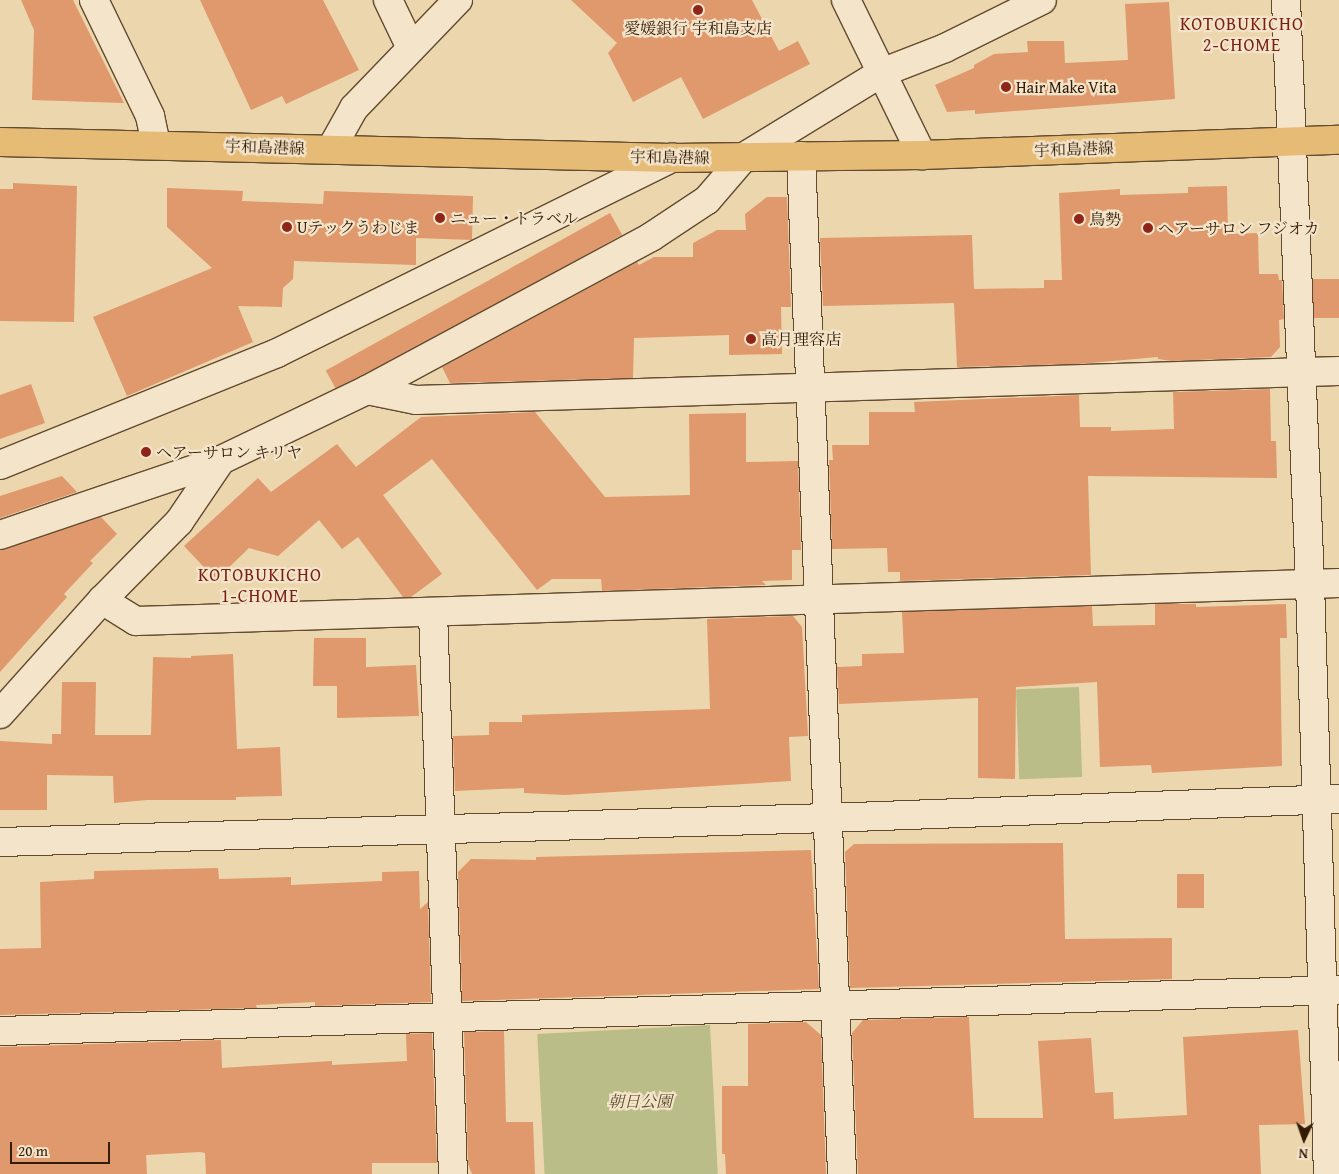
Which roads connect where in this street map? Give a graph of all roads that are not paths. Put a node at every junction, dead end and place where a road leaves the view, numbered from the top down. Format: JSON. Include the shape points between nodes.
{"nodes":[{"id":1,"x":94,"y":0,"type":"edge"},
{"id":2,"x":388,"y":0,"type":"edge"},
{"id":3,"x":458,"y":0,"type":"edge"},
{"id":4,"x":846,"y":0,"type":"edge"},
{"id":5,"x":1042,"y":0,"type":"edge"},
{"id":6,"x":1286,"y":0,"type":"edge"},
{"id":7,"x":411,"y":48,"type":"junction"},
{"id":8,"x":881,"y":73,"type":"junction"},
{"id":9,"x":1339,"y":140,"type":"edge"},
{"id":10,"x":0,"y":142,"type":"edge"},
{"id":11,"x":1291,"y":142,"type":"junction"},
{"id":12,"x":156,"y":144,"type":"junction"},
{"id":13,"x":331,"y":149,"type":"junction"},
{"id":14,"x":922,"y":155,"type":"junction"},
{"id":15,"x":801,"y":156,"type":"junction"},
{"id":16,"x":744,"y":157,"type":"junction"},
{"id":17,"x":672,"y":158,"type":"junction"},
{"id":18,"x":1339,"y":371,"type":"edge"},
{"id":19,"x":1301,"y":372,"type":"junction"},
{"id":20,"x":809,"y":389,"type":"junction"},
{"id":21,"x":367,"y":390,"type":"junction"},
{"id":22,"x":221,"y":460,"type":"junction"},
{"id":23,"x":0,"y":465,"type":"edge"},
{"id":24,"x":0,"y":535,"type":"edge"},
{"id":25,"x":1339,"y":582,"type":"edge"},
{"id":26,"x":1310,"y":583,"type":"junction"},
{"id":27,"x":102,"y":600,"type":"junction"},
{"id":28,"x":820,"y":600,"type":"junction"},
{"id":29,"x":433,"y":613,"type":"junction"},
{"id":30,"x":0,"y":714,"type":"edge"},
{"id":31,"x":1328,"y":800,"type":"edge"},
{"id":32,"x":827,"y":818,"type":"junction"},
{"id":33,"x":441,"y":829,"type":"junction"},
{"id":34,"x":0,"y":842,"type":"edge"},
{"id":35,"x":1330,"y":990,"type":"edge"},
{"id":36,"x":834,"y":1003,"type":"junction"},
{"id":37,"x":447,"y":1016,"type":"junction"},
{"id":38,"x":0,"y":1031,"type":"edge"},
{"id":39,"x":453,"y":1174,"type":"edge"},
{"id":40,"x":842,"y":1174,"type":"edge"},
{"id":41,"x":1328,"y":1174,"type":"edge"}],
"edges":[{"from":1,"to":12,"type":"street","via":[[150,116]]},
{"from":2,"to":7,"type":"street"},
{"from":3,"to":7,"type":"street"},
{"from":4,"to":8,"type":"street"},
{"from":5,"to":8,"type":"street","via":[[945,48]]},
{"from":6,"to":11,"type":"street"},
{"from":7,"to":13,"type":"street","via":[[354,108]]},
{"from":8,"to":14,"type":"street"},
{"from":8,"to":16,"type":"street"},
{"from":9,"to":11,"type":"main road","name":"宇和島港線"},
{"from":10,"to":12,"type":"main road","name":"宇和島港線"},
{"from":11,"to":14,"type":"main road","name":"宇和島港線"},
{"from":11,"to":19,"type":"street"},
{"from":12,"to":13,"type":"main road","name":"宇和島港線"},
{"from":13,"to":17,"type":"main road","name":"宇和島港線"},
{"from":14,"to":15,"type":"main road","name":"宇和島港線"},
{"from":15,"to":16,"type":"main road","name":"宇和島港線"},
{"from":15,"to":20,"type":"street"},
{"from":16,"to":17,"type":"main road","name":"宇和島港線"},
{"from":16,"to":21,"type":"street","via":[[707,200],[651,237]]},
{"from":17,"to":23,"type":"street","via":[[277,353]]},
{"from":18,"to":19,"type":"street"},
{"from":19,"to":20,"type":"street"},
{"from":19,"to":26,"type":"street"},
{"from":20,"to":21,"type":"street","via":[[416,400]]},
{"from":20,"to":28,"type":"street"},
{"from":21,"to":22,"type":"street"},
{"from":22,"to":24,"type":"street"},
{"from":22,"to":27,"type":"street","via":[[179,522]]},
{"from":25,"to":26,"type":"street"},
{"from":26,"to":28,"type":"street"},
{"from":26,"to":31,"type":"street"},
{"from":27,"to":29,"type":"street","via":[[136,621]]},
{"from":27,"to":30,"type":"street"},
{"from":28,"to":29,"type":"street"},
{"from":28,"to":32,"type":"street"},
{"from":29,"to":33,"type":"street"},
{"from":31,"to":32,"type":"street"},
{"from":31,"to":35,"type":"street"},
{"from":32,"to":33,"type":"street"},
{"from":32,"to":36,"type":"street"},
{"from":33,"to":34,"type":"street"},
{"from":33,"to":37,"type":"street"},
{"from":35,"to":36,"type":"street"},
{"from":35,"to":41,"type":"street"},
{"from":36,"to":37,"type":"street"},
{"from":36,"to":40,"type":"street"},
{"from":37,"to":38,"type":"street"},
{"from":37,"to":39,"type":"street"}]}
